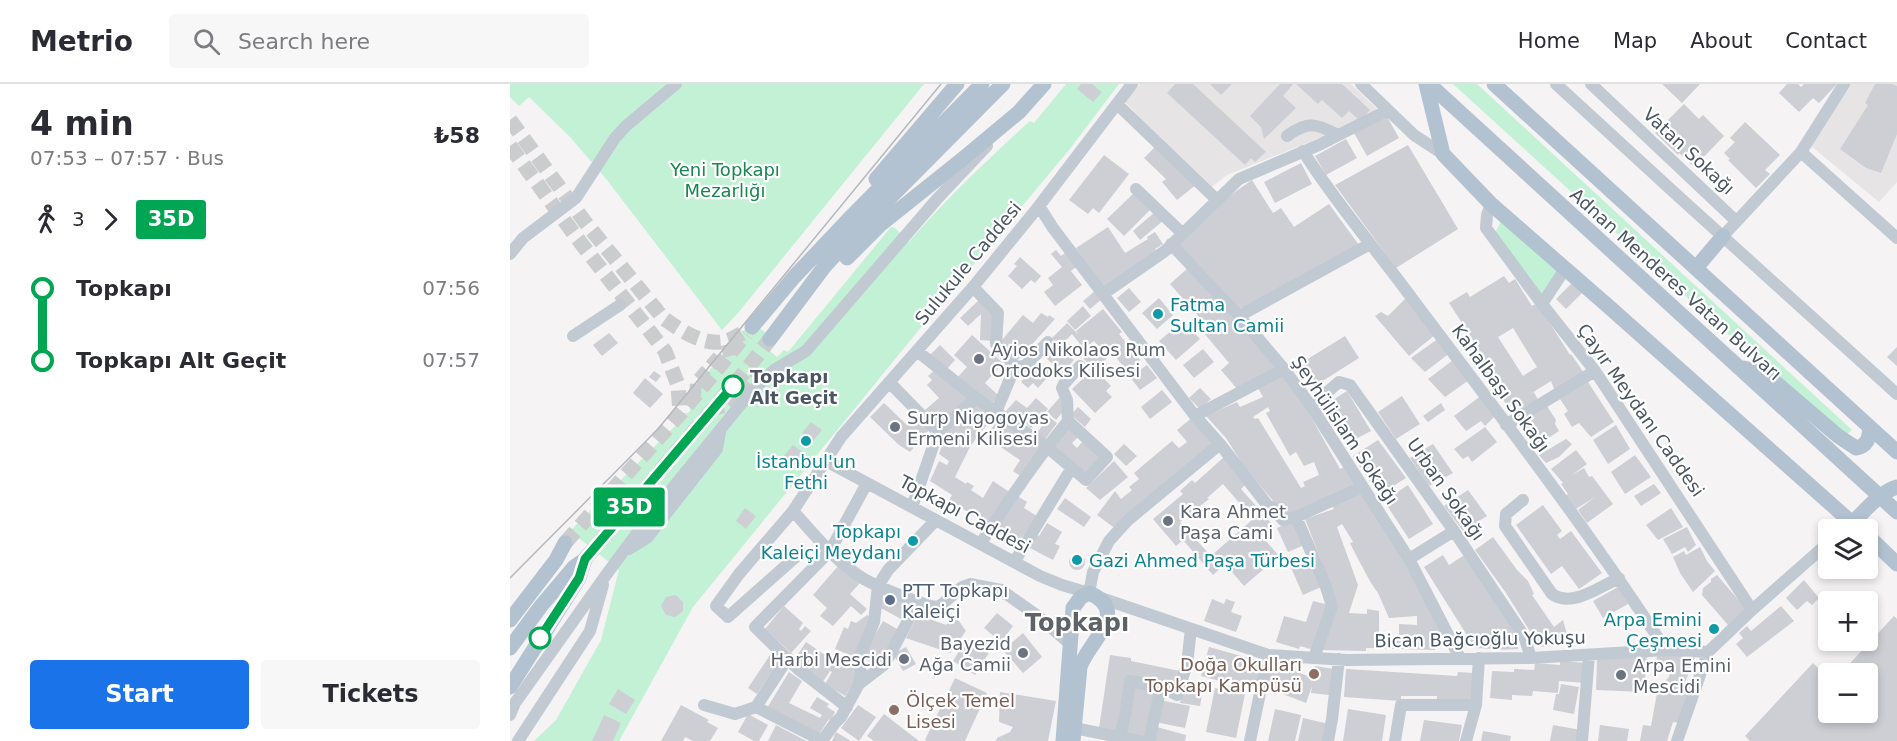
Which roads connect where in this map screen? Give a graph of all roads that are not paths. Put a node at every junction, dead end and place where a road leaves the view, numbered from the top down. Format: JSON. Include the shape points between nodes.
{"nodes":[{"id":1,"x":676,"y":84,"type":"edge"},
{"id":2,"x":957,"y":84,"type":"edge"},
{"id":3,"x":982,"y":84,"type":"edge"},
{"id":4,"x":1003,"y":84,"type":"edge"},
{"id":5,"x":1044,"y":84,"type":"edge"},
{"id":6,"x":1132,"y":84,"type":"edge"},
{"id":7,"x":1361,"y":84,"type":"edge"},
{"id":8,"x":1428,"y":84,"type":"edge"},
{"id":9,"x":1494,"y":84,"type":"edge"},
{"id":10,"x":1556,"y":84,"type":"edge"},
{"id":11,"x":1591,"y":84,"type":"edge"},
{"id":12,"x":1844,"y":84,"type":"edge"},
{"id":13,"x":1117,"y":104,"type":"junction"},
{"id":14,"x":1388,"y":110,"type":"junction"},
{"id":15,"x":1019,"y":112,"type":"junction"},
{"id":16,"x":1338,"y":135,"type":"junction"},
{"id":17,"x":1287,"y":136,"type":"dead end"},
{"id":18,"x":1303,"y":151,"type":"junction"},
{"id":19,"x":1801,"y":152,"type":"junction"},
{"id":20,"x":1443,"y":154,"type":"junction"},
{"id":21,"x":1136,"y":189,"type":"dead end"},
{"id":22,"x":1217,"y":200,"type":"junction"},
{"id":23,"x":1491,"y":204,"type":"junction"},
{"id":24,"x":1039,"y":206,"type":"junction"},
{"id":25,"x":1736,"y":220,"type":"junction"},
{"id":26,"x":839,"y":230,"type":"junction"},
{"id":27,"x":1182,"y":233,"type":"junction"},
{"id":28,"x":1723,"y":236,"type":"junction"},
{"id":29,"x":1897,"y":238,"type":"edge"},
{"id":30,"x":1171,"y":244,"type":"junction"},
{"id":31,"x":1370,"y":244,"type":"junction"},
{"id":32,"x":510,"y":254,"type":"edge"},
{"id":33,"x":1696,"y":268,"type":"junction"},
{"id":34,"x":1565,"y":270,"type":"junction"},
{"id":35,"x":973,"y":287,"type":"junction"},
{"id":36,"x":1103,"y":294,"type":"junction"},
{"id":37,"x":799,"y":303,"type":"junction"},
{"id":38,"x":620,"y":304,"type":"dead end"},
{"id":39,"x":1542,"y":304,"type":"junction"},
{"id":40,"x":1239,"y":316,"type":"junction"},
{"id":41,"x":752,"y":327,"type":"tunnel mouth"},
{"id":42,"x":573,"y":336,"type":"dead end"},
{"id":43,"x":770,"y":339,"type":"tunnel mouth"},
{"id":44,"x":1048,"y":342,"type":"dead end"},
{"id":45,"x":917,"y":351,"type":"junction"},
{"id":46,"x":1080,"y":366,"type":"dead end"},
{"id":47,"x":1015,"y":367,"type":"junction"},
{"id":48,"x":1738,"y":367,"type":"junction"},
{"id":49,"x":1284,"y":369,"type":"junction"},
{"id":50,"x":1595,"y":371,"type":"junction"},
{"id":51,"x":889,"y":382,"type":"junction"},
{"id":52,"x":1897,"y":394,"type":"edge"},
{"id":53,"x":976,"y":398,"type":"junction"},
{"id":54,"x":1311,"y":406,"type":"junction"},
{"id":55,"x":996,"y":412,"type":"junction"},
{"id":56,"x":1195,"y":416,"type":"junction"},
{"id":57,"x":1068,"y":421,"type":"junction"},
{"id":58,"x":1506,"y":425,"type":"junction"},
{"id":59,"x":1870,"y":428,"type":"junction"},
{"id":60,"x":938,"y":432,"type":"junction"},
{"id":61,"x":1220,"y":444,"type":"junction"},
{"id":62,"x":1047,"y":447,"type":"junction"},
{"id":63,"x":1897,"y":452,"type":"edge"},
{"id":64,"x":826,"y":461,"type":"junction"},
{"id":65,"x":1071,"y":469,"type":"junction"},
{"id":66,"x":867,"y":483,"type":"junction"},
{"id":67,"x":1362,"y":487,"type":"junction"},
{"id":68,"x":1897,"y":487,"type":"edge"},
{"id":69,"x":1881,"y":497,"type":"junction"},
{"id":70,"x":1523,"y":500,"type":"dead end"},
{"id":71,"x":912,"y":507,"type":"junction"},
{"id":72,"x":793,"y":512,"type":"junction"},
{"id":73,"x":1897,"y":512,"type":"edge"},
{"id":74,"x":1296,"y":518,"type":"junction"},
{"id":75,"x":1843,"y":519,"type":"edge"},
{"id":76,"x":1860,"y":519,"type":"edge"},
{"id":77,"x":936,"y":520,"type":"junction"},
{"id":78,"x":1454,"y":531,"type":"junction"},
{"id":79,"x":981,"y":543,"type":"junction"},
{"id":80,"x":1878,"y":546,"type":"edge"},
{"id":81,"x":830,"y":551,"type":"junction"},
{"id":82,"x":1818,"y":552,"type":"edge"},
{"id":83,"x":799,"y":554,"type":"dead end"},
{"id":84,"x":1409,"y":559,"type":"junction"},
{"id":85,"x":1015,"y":561,"type":"junction"},
{"id":86,"x":1897,"y":564,"type":"edge"},
{"id":87,"x":606,"y":574,"type":"junction"},
{"id":88,"x":1618,"y":578,"type":"junction"},
{"id":89,"x":878,"y":586,"type":"junction"},
{"id":90,"x":1095,"y":596,"type":"junction"},
{"id":91,"x":918,"y":602,"type":"junction"},
{"id":92,"x":510,"y":605,"type":"edge"},
{"id":93,"x":1752,"y":610,"type":"junction"},
{"id":94,"x":510,"y":620,"type":"edge"},
{"id":95,"x":1191,"y":629,"type":"junction"},
{"id":96,"x":1070,"y":644,"type":"junction"},
{"id":97,"x":510,"y":648,"type":"edge"},
{"id":98,"x":1666,"y":650,"type":"junction"},
{"id":99,"x":1708,"y":652,"type":"junction"},
{"id":100,"x":1268,"y":655,"type":"junction"},
{"id":101,"x":1589,"y":655,"type":"junction"},
{"id":102,"x":788,"y":658,"type":"junction"},
{"id":103,"x":1314,"y":658,"type":"junction"},
{"id":104,"x":1339,"y":658,"type":"junction"},
{"id":105,"x":1460,"y":658,"type":"junction"},
{"id":106,"x":1479,"y":658,"type":"junction"},
{"id":107,"x":1531,"y":658,"type":"junction"},
{"id":108,"x":859,"y":684,"type":"junction"},
{"id":109,"x":510,"y":687,"type":"edge"},
{"id":110,"x":1161,"y":687,"type":"junction"},
{"id":111,"x":704,"y":705,"type":"dead end"},
{"id":112,"x":1476,"y":705,"type":"junction"},
{"id":113,"x":756,"y":707,"type":"junction"},
{"id":114,"x":847,"y":707,"type":"junction"},
{"id":115,"x":510,"y":715,"type":"edge"},
{"id":116,"x":1074,"y":735,"type":"edge"},
{"id":117,"x":1120,"y":738,"type":"junction"},
{"id":118,"x":518,"y":741,"type":"edge"},
{"id":119,"x":823,"y":741,"type":"edge"},
{"id":120,"x":1063,"y":741,"type":"edge"},
{"id":121,"x":1138,"y":741,"type":"edge"},
{"id":122,"x":1149,"y":741,"type":"edge"},
{"id":123,"x":1251,"y":741,"type":"edge"},
{"id":124,"x":1328,"y":741,"type":"edge"},
{"id":125,"x":1395,"y":741,"type":"edge"},
{"id":126,"x":1466,"y":741,"type":"edge"},
{"id":127,"x":1582,"y":741,"type":"edge"},
{"id":128,"x":1677,"y":741,"type":"edge"}],
"edges":[{"from":1,"to":32,"type":"street","via":[[615,138],[576,198],[523,238]]},
{"from":2,"to":26,"type":"main road","via":[[859,199]]},
{"from":3,"to":26,"type":"main road"},
{"from":4,"to":37,"type":"main road","via":[[824,267]]},
{"from":5,"to":15,"type":"main road"},
{"from":6,"to":13,"type":"street","name":"Sulukule Caddesi"},
{"from":7,"to":14,"type":"street","name":"Çayır Meydanı Caddesi"},
{"from":8,"to":20,"type":"main road"},
{"from":8,"to":48,"type":"main road","name":"Adnan Menderes Vatan Bulvarı"},
{"from":9,"to":33,"type":"main road","name":"Adnan Menderes Vatan Bulvarı"},
{"from":10,"to":28,"type":"street"},
{"from":11,"to":25,"type":"street","name":"Vatan Sokağı"},
{"from":12,"to":19,"type":"street"},
{"from":13,"to":22,"type":"street"},
{"from":13,"to":24,"type":"street","name":"Sulukule Caddesi"},
{"from":14,"to":16,"type":"street"},
{"from":14,"to":20,"type":"street","name":"Çayır Meydanı Caddesi","via":[[1414,135]]},
{"from":15,"to":37,"type":"main road","via":[[880,225]]},
{"from":15,"to":87,"type":"street","via":[[937,199],[806,351],[774,370],[750,393]]},
{"from":16,"to":17,"type":"street","via":[[1324,127],[1301,126]]},
{"from":16,"to":18,"type":"street"},
{"from":18,"to":22,"type":"street","via":[[1239,178]]},
{"from":18,"to":31,"type":"street","name":"Kahalbaşı Sokağı"},
{"from":19,"to":25,"type":"street"},
{"from":19,"to":29,"type":"street"},
{"from":20,"to":23,"type":"main road","name":"Çayır Meydanı Caddesi"},
{"from":21,"to":27,"type":"street"},
{"from":22,"to":27,"type":"street"},
{"from":23,"to":34,"type":"main road","name":"Çayır Meydanı Caddesi"},
{"from":23,"to":39,"type":"street","name":"Çayır Meydanı Caddesi","via":[[1486,228]]},
{"from":24,"to":35,"type":"street","name":"Sulukule Caddesi"},
{"from":24,"to":36,"type":"street"},
{"from":25,"to":28,"type":"street"},
{"from":26,"to":41,"type":"main road"},
{"from":27,"to":30,"type":"street"},
{"from":28,"to":33,"type":"main road"},
{"from":28,"to":52,"type":"street"},
{"from":30,"to":36,"type":"street"},
{"from":30,"to":40,"type":"street","name":"Şeyhülislam Sokağı"},
{"from":31,"to":40,"type":"street"},
{"from":31,"to":58,"type":"street","name":"Kahalbaşı Sokağı"},
{"from":33,"to":59,"type":"main road","name":"Adnan Menderes Vatan Bulvarı"},
{"from":34,"to":39,"type":"street"},
{"from":34,"to":75,"type":"main road","name":"Çayır Meydanı Caddesi"},
{"from":35,"to":45,"type":"street","name":"Sulukule Caddesi"},
{"from":35,"to":47,"type":"street","via":[[998,313],[996,344]]},
{"from":36,"to":56,"type":"street"},
{"from":37,"to":43,"type":"main road"},
{"from":38,"to":42,"type":"street"},
{"from":39,"to":50,"type":"street","name":"Çayır Meydanı Caddesi"},
{"from":40,"to":49,"type":"street","name":"Şeyhülislam Sokağı"},
{"from":44,"to":47,"type":"street","via":[[1025,366]]},
{"from":45,"to":51,"type":"street","name":"Sulukule Caddesi"},
{"from":45,"to":53,"type":"street"},
{"from":46,"to":57,"type":"street","via":[[1062,388]]},
{"from":47,"to":55,"type":"street"},
{"from":48,"to":59,"type":"main road","via":[[1768,377],[1856,448],[1867,442]]},
{"from":48,"to":69,"type":"main road","name":"Adnan Menderes Vatan Bulvarı"},
{"from":49,"to":54,"type":"street","name":"Şeyhülislam Sokağı"},
{"from":49,"to":56,"type":"street"},
{"from":50,"to":58,"type":"street"},
{"from":50,"to":93,"type":"street","name":"Çayır Meydanı Caddesi"},
{"from":51,"to":60,"type":"street"},
{"from":51,"to":64,"type":"street","name":"Sulukule Caddesi","via":[[841,437]]},
{"from":53,"to":55,"type":"street"},
{"from":53,"to":60,"type":"street"},
{"from":54,"to":67,"type":"street","name":"Şeyhülislam Sokağı"},
{"from":54,"to":78,"type":"street","name":"Urban Sokağı","via":[[1339,382],[1350,385]]},
{"from":55,"to":62,"type":"street"},
{"from":56,"to":61,"type":"street"},
{"from":57,"to":62,"type":"street"},
{"from":57,"to":65,"type":"street","via":[[1107,457],[1086,480]]},
{"from":58,"to":88,"type":"street","name":"Kahalbaşı Sokağı"},
{"from":59,"to":63,"type":"main road","name":"Adnan Menderes Vatan Bulvarı"},
{"from":60,"to":71,"type":"street"},
{"from":61,"to":74,"type":"street","via":[[1283,520]]},
{"from":61,"to":90,"type":"street","via":[[1128,520],[1109,541],[1093,572]]},
{"from":62,"to":65,"type":"street"},
{"from":62,"to":79,"type":"street"},
{"from":64,"to":66,"type":"street","name":"Topkapı Caddesi"},
{"from":64,"to":72,"type":"street","name":"Sulukule Caddesi"},
{"from":65,"to":85,"type":"street"},
{"from":66,"to":71,"type":"street","name":"Topkapı Caddesi"},
{"from":66,"to":81,"type":"street"},
{"from":67,"to":74,"type":"street"},
{"from":67,"to":84,"type":"street","name":"Şeyhülislam Sokağı"},
{"from":68,"to":69,"type":"main road"},
{"from":69,"to":73,"type":"main road","name":"Adnan Menderes Vatan Bulvarı"},
{"from":69,"to":76,"type":"main road"},
{"from":70,"to":88,"type":"street","via":[[1506,514],[1505,526],[1552,594],[1575,598]]},
{"from":71,"to":77,"type":"street","name":"Topkapı Caddesi"},
{"from":72,"to":81,"type":"street"},
{"from":72,"to":83,"type":"street","name":"Sulukule Caddesi","via":[[716,606],[728,617]]},
{"from":74,"to":103,"type":"street","via":[[1332,606]]},
{"from":77,"to":79,"type":"street","name":"Topkapı Caddesi"},
{"from":77,"to":89,"type":"street","via":[[888,570]]},
{"from":78,"to":84,"type":"street"},
{"from":78,"to":107,"type":"street","name":"Urban Sokağı","via":[[1524,636]]},
{"from":79,"to":85,"type":"street","name":"Topkapı Caddesi"},
{"from":80,"to":86,"type":"main road"},
{"from":81,"to":89,"type":"street","via":[[861,578]]},
{"from":81,"to":102,"type":"street","via":[[755,627]]},
{"from":82,"to":93,"type":"street"},
{"from":84,"to":105,"type":"street","name":"Şeyhülislam Sokağı"},
{"from":85,"to":90,"type":"street","name":"Topkapı Caddesi","via":[[1062,585]]},
{"from":87,"to":115,"type":"street"},
{"from":87,"to":118,"type":"street","via":[[590,631]]},
{"from":88,"to":98,"type":"street","name":"Kahalbaşı Sokağı"},
{"from":89,"to":91,"type":"street"},
{"from":89,"to":108,"type":"street","via":[[874,621],[859,658]]},
{"from":90,"to":95,"type":"street","name":"Bican Bağcıoğlu Yokuşu"},
{"from":90,"to":96,"type":"main road","via":[[1081,597],[1073,608]]},
{"from":90,"to":116,"type":"main road","via":[[1105,604],[1107,623],[1083,656]]},
{"from":91,"to":96,"type":"street","via":[[933,608],[940,606],[970,584],[1001,590]]},
{"from":91,"to":108,"type":"street","via":[[885,664]]},
{"from":92,"to":94,"type":"main road","via":[[565,543]]},
{"from":93,"to":99,"type":"street"},
{"from":95,"to":100,"type":"street","name":"Bican Bağcıoğlu Yokuşu"},
{"from":95,"to":110,"type":"street","via":[[1187,664],[1177,695]]},
{"from":96,"to":120,"type":"main road"},
{"from":97,"to":109,"type":"main road","via":[[541,606],[585,559],[579,578]]},
{"from":98,"to":99,"type":"street","name":"Bican Bağcıoğlu Yokuşu"},
{"from":98,"to":101,"type":"street","name":"Bican Bağcıoğlu Yokuşu"},
{"from":99,"to":128,"type":"street"},
{"from":100,"to":103,"type":"street","name":"Bican Bağcıoğlu Yokuşu"},
{"from":100,"to":123,"type":"street"},
{"from":101,"to":107,"type":"street","name":"Bican Bağcıoğlu Yokuşu"},
{"from":101,"to":127,"type":"street"},
{"from":102,"to":113,"type":"street"},
{"from":102,"to":114,"type":"street"},
{"from":103,"to":104,"type":"street","name":"Bican Bağcıoğlu Yokuşu"},
{"from":104,"to":105,"type":"street","name":"Bican Bağcıoğlu Yokuşu"},
{"from":104,"to":124,"type":"street"},
{"from":105,"to":106,"type":"street","name":"Bican Bağcıoğlu Yokuşu"},
{"from":106,"to":107,"type":"street","name":"Bican Bağcıoğlu Yokuşu"},
{"from":106,"to":112,"type":"street"},
{"from":108,"to":114,"type":"street"},
{"from":110,"to":117,"type":"street","via":[[1130,681]]},
{"from":110,"to":122,"type":"street"},
{"from":111,"to":113,"type":"street","via":[[735,714]]},
{"from":112,"to":125,"type":"street","via":[[1401,705]]},
{"from":112,"to":126,"type":"street"},
{"from":113,"to":119,"type":"street"},
{"from":114,"to":119,"type":"street"},
{"from":116,"to":117,"type":"street"},
{"from":117,"to":121,"type":"street"}]}
